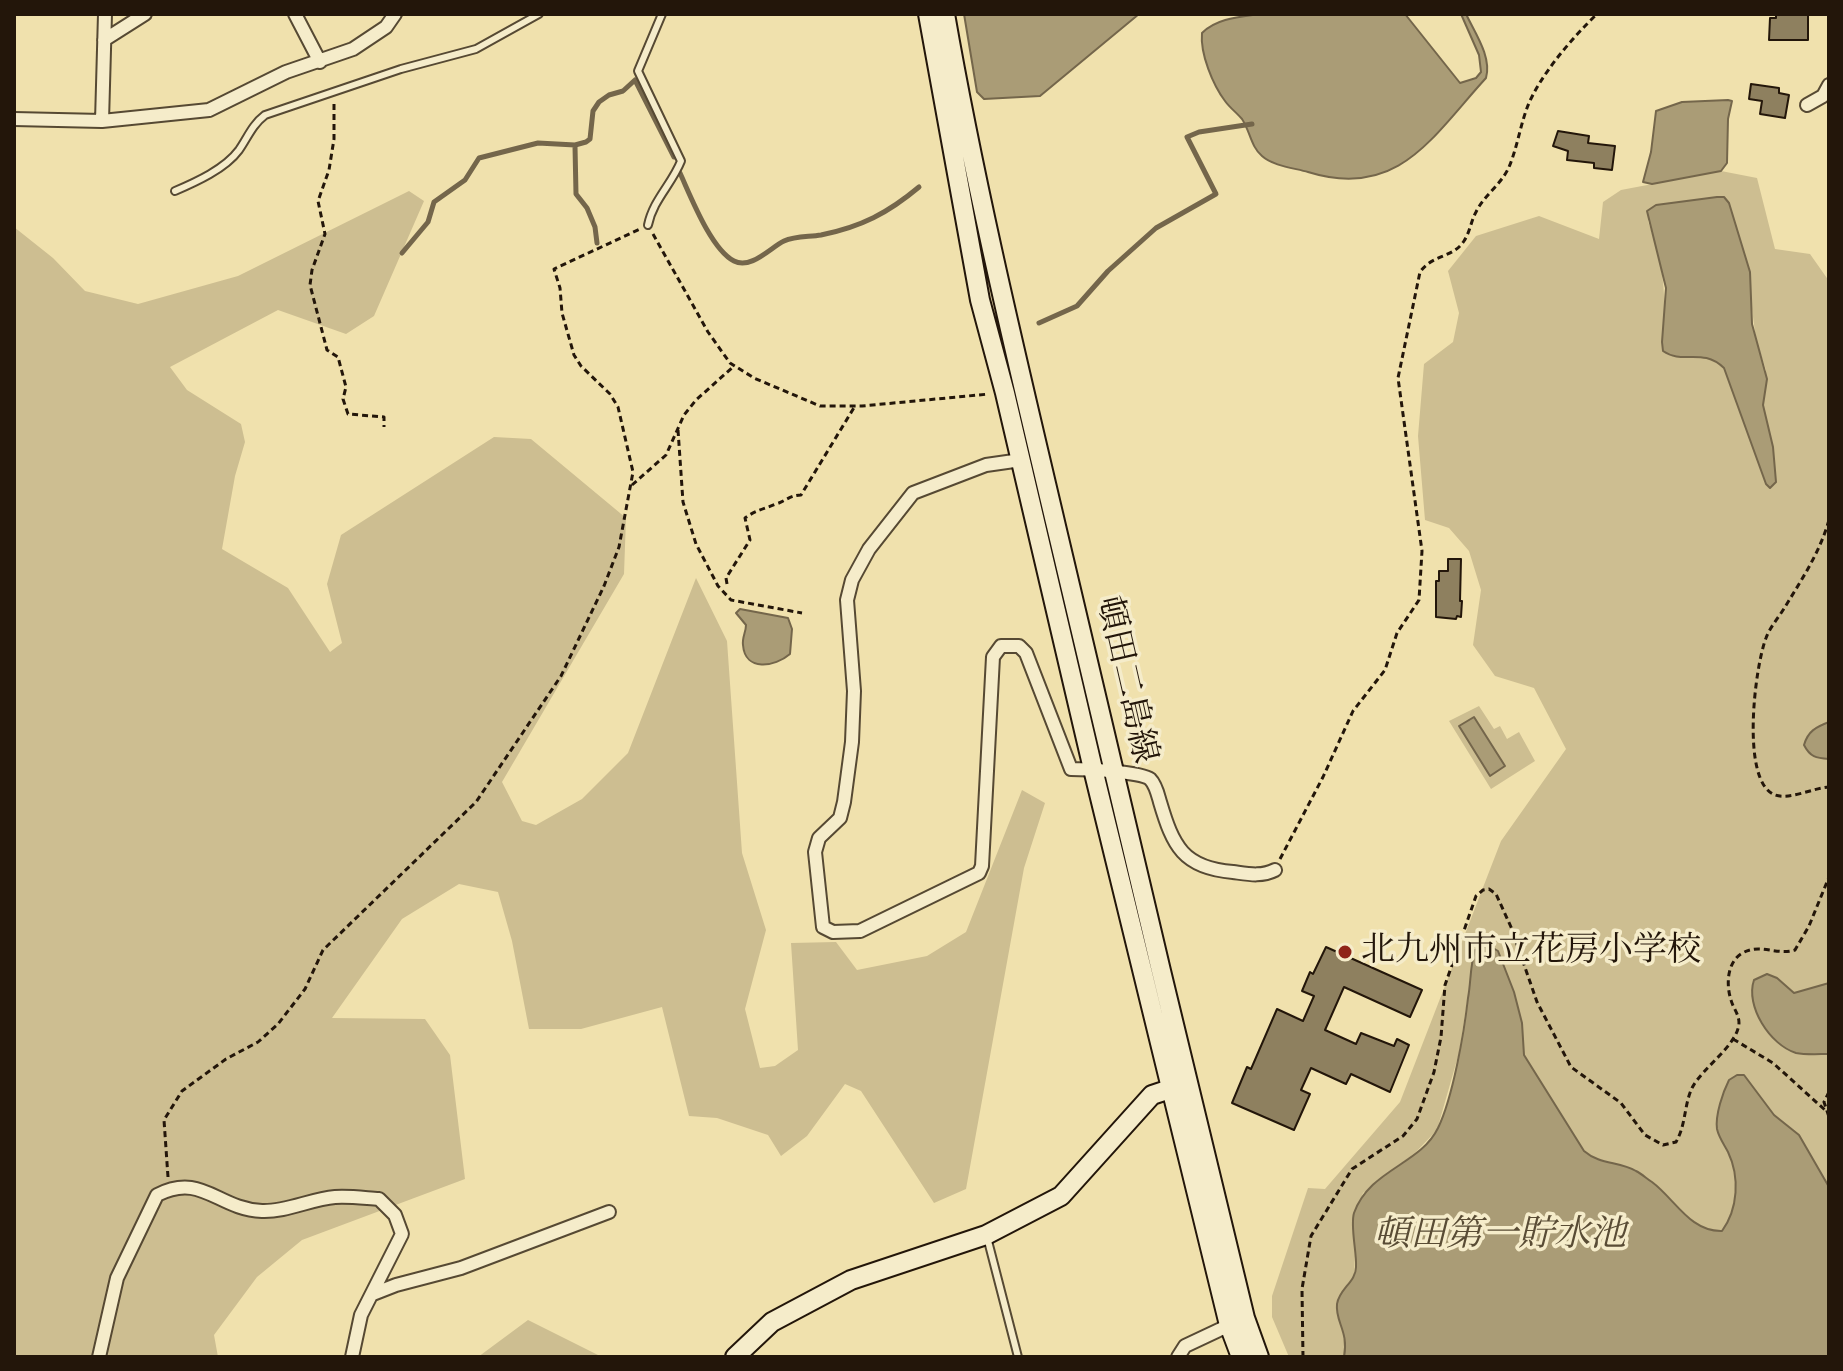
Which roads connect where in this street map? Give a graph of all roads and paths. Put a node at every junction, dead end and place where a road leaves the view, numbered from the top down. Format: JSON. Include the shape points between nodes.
{"nodes":[{"id":1,"x":105,"y":14,"type":"edge"},
{"id":2,"x":145,"y":14,"type":"edge"},
{"id":3,"x":295,"y":14,"type":"edge"},
{"id":4,"x":395,"y":14,"type":"edge"},
{"id":5,"x":539,"y":14,"type":"edge"},
{"id":6,"x":662,"y":14,"type":"edge"},
{"id":7,"x":928,"y":14,"type":"edge"},
{"id":8,"x":945,"y":14,"type":"edge"},
{"id":9,"x":1597,"y":14,"type":"edge"},
{"id":10,"x":104,"y":40,"type":"junction"},
{"id":11,"x":320,"y":62,"type":"junction"},
{"id":12,"x":1829,"y":85,"type":"edge"},
{"id":13,"x":333,"y":93,"type":"junction"},
{"id":14,"x":1807,"y":105,"type":"dead end"},
{"id":15,"x":14,"y":119,"type":"edge"},
{"id":16,"x":102,"y":121,"type":"junction"},
{"id":17,"x":175,"y":191,"type":"dead end"},
{"id":18,"x":648,"y":225,"type":"junction"},
{"id":19,"x":734,"y":366,"type":"junction"},
{"id":20,"x":1005,"y":393,"type":"junction"},
{"id":21,"x":855,"y":406,"type":"junction"},
{"id":22,"x":384,"y":427,"type":"dead end"},
{"id":23,"x":678,"y":430,"type":"junction"},
{"id":24,"x":1021,"y":460,"type":"junction"},
{"id":25,"x":631,"y":486,"type":"junction"},
{"id":26,"x":1829,"y":520,"type":"edge"},
{"id":27,"x":727,"y":584,"type":"dead end"},
{"id":28,"x":802,"y":613,"type":"dead end"},
{"id":29,"x":1093,"y":769,"type":"junction"},
{"id":30,"x":1113,"y":774,"type":"junction"},
{"id":31,"x":1829,"y":787,"type":"edge"},
{"id":32,"x":1275,"y":870,"type":"joint"},
{"id":33,"x":1829,"y":877,"type":"edge"},
{"id":34,"x":1733,"y":1038,"type":"junction"},
{"id":35,"x":1180,"y":1086,"type":"junction"},
{"id":36,"x":1829,"y":1092,"type":"edge"},
{"id":37,"x":1825,"y":1110,"type":"junction"},
{"id":38,"x":1829,"y":1117,"type":"edge"},
{"id":39,"x":168,"y":1189,"type":"junction"},
{"id":40,"x":609,"y":1212,"type":"dead end"},
{"id":41,"x":986,"y":1235,"type":"junction"},
{"id":42,"x":373,"y":1294,"type":"junction"},
{"id":43,"x":1237,"y":1321,"type":"junction"},
{"id":44,"x":99,"y":1357,"type":"edge"},
{"id":45,"x":352,"y":1357,"type":"edge"},
{"id":46,"x":735,"y":1357,"type":"edge"},
{"id":47,"x":1018,"y":1357,"type":"edge"},
{"id":48,"x":1178,"y":1357,"type":"edge"},
{"id":49,"x":1241,"y":1357,"type":"edge"},
{"id":50,"x":1259,"y":1357,"type":"edge"},
{"id":51,"x":1303,"y":1357,"type":"edge"}],
"edges":[{"from":1,"to":10,"type":"street"},
{"from":2,"to":10,"type":"street"},
{"from":3,"to":11,"type":"street"},
{"from":4,"to":11,"type":"street","via":[[386,27],[353,49]]},
{"from":5,"to":13,"type":"lane","via":[[476,49]]},
{"from":6,"to":18,"type":"lane","via":[[638,71],[681,161]]},
{"from":7,"to":20,"type":"main road","name":"頓田二島線","via":[[980,300]]},
{"from":8,"to":30,"type":"main road","name":"頓田二島線","via":[[1001,292]]},
{"from":9,"to":32,"type":"path","via":[[1535,91],[1501,184],[1477,209],[1464,241],[1427,262],[1420,272],[1398,378],[1422,551],[1419,600],[1397,633],[1385,670],[1353,711]]},
{"from":10,"to":16,"type":"street"},
{"from":11,"to":16,"type":"street","via":[[286,72],[209,110]]},
{"from":12,"to":14,"type":"street","via":[[1823,96]]},
{"from":13,"to":17,"type":"lane","via":[[265,115],[223,165]]},
{"from":13,"to":22,"type":"path","via":[[334,139],[318,201],[325,234],[310,285],[327,350],[338,357],[348,414],[384,417]]},
{"from":15,"to":16,"type":"street"},
{"from":18,"to":19,"type":"path","via":[[708,332]]},
{"from":18,"to":25,"type":"path","via":[[554,269],[574,355],[618,407],[633,472]]},
{"from":19,"to":21,"type":"path","via":[[820,406]]},
{"from":19,"to":23,"type":"path","via":[[696,400]]},
{"from":20,"to":21,"type":"path"},
{"from":20,"to":24,"type":"main road","name":"頓田二島線"},
{"from":21,"to":27,"type":"path","via":[[801,495],[745,518],[750,540]]},
{"from":23,"to":25,"type":"path","via":[[661,462]]},
{"from":23,"to":28,"type":"path","via":[[683,502],[696,544],[718,586],[731,600]]},
{"from":24,"to":29,"type":"main road","name":"頓田二島線"},
{"from":24,"to":29,"type":"street","via":[[986,465],[913,493],[852,580],[847,600],[852,742],[844,802],[840,818],[819,838],[815,852],[823,927],[860,931],[979,873],[990,681],[993,657],[1001,646],[1019,646],[1026,653],[1071,769]]},
{"from":25,"to":39,"type":"path","via":[[619,547],[561,676],[476,802],[323,950],[305,989],[278,1024],[182,1091],[164,1120]]},
{"from":26,"to":31,"type":"path","via":[[1821,546],[1766,638],[1753,710],[1756,763],[1771,794],[1781,797]]},
{"from":29,"to":30,"type":"street"},
{"from":29,"to":35,"type":"main road","name":"頓田二島線"},
{"from":30,"to":32,"type":"street","via":[[1150,779],[1170,837],[1209,870],[1265,875]]},
{"from":30,"to":35,"type":"main road","name":"頓田二島線"},
{"from":33,"to":34,"type":"path","via":[[1795,950],[1750,949],[1732,963],[1728,976],[1739,1026]]},
{"from":34,"to":37,"type":"path","via":[[1773,1063]]},
{"from":34,"to":51,"type":"path","via":[[1692,1089],[1676,1142],[1663,1145],[1645,1135],[1621,1103],[1571,1067],[1537,1002],[1496,894],[1483,890],[1476,896],[1445,985],[1434,1072],[1417,1119],[1403,1136],[1352,1169],[1311,1236],[1302,1289]]},
{"from":35,"to":41,"type":"main road","via":[[1152,1095],[1061,1196]]},
{"from":35,"to":43,"type":"main road","name":"頓田二島線"},
{"from":36,"to":37,"type":"path"},
{"from":37,"to":38,"type":"path"},
{"from":39,"to":42,"type":"street","via":[[194,1186],[228,1204],[263,1211],[336,1197],[379,1199],[395,1215],[402,1234]]},
{"from":39,"to":44,"type":"street","via":[[157,1195],[117,1278]]},
{"from":40,"to":42,"type":"street","via":[[461,1268]]},
{"from":41,"to":46,"type":"main road","via":[[851,1280],[772,1322]]},
{"from":41,"to":47,"type":"lane"},
{"from":42,"to":45,"type":"street","via":[[361,1315]]},
{"from":43,"to":48,"type":"street","via":[[1185,1346]]},
{"from":43,"to":49,"type":"main road","name":"頓田二島線"},
{"from":43,"to":50,"type":"main road","name":"頓田二島線"}]}
